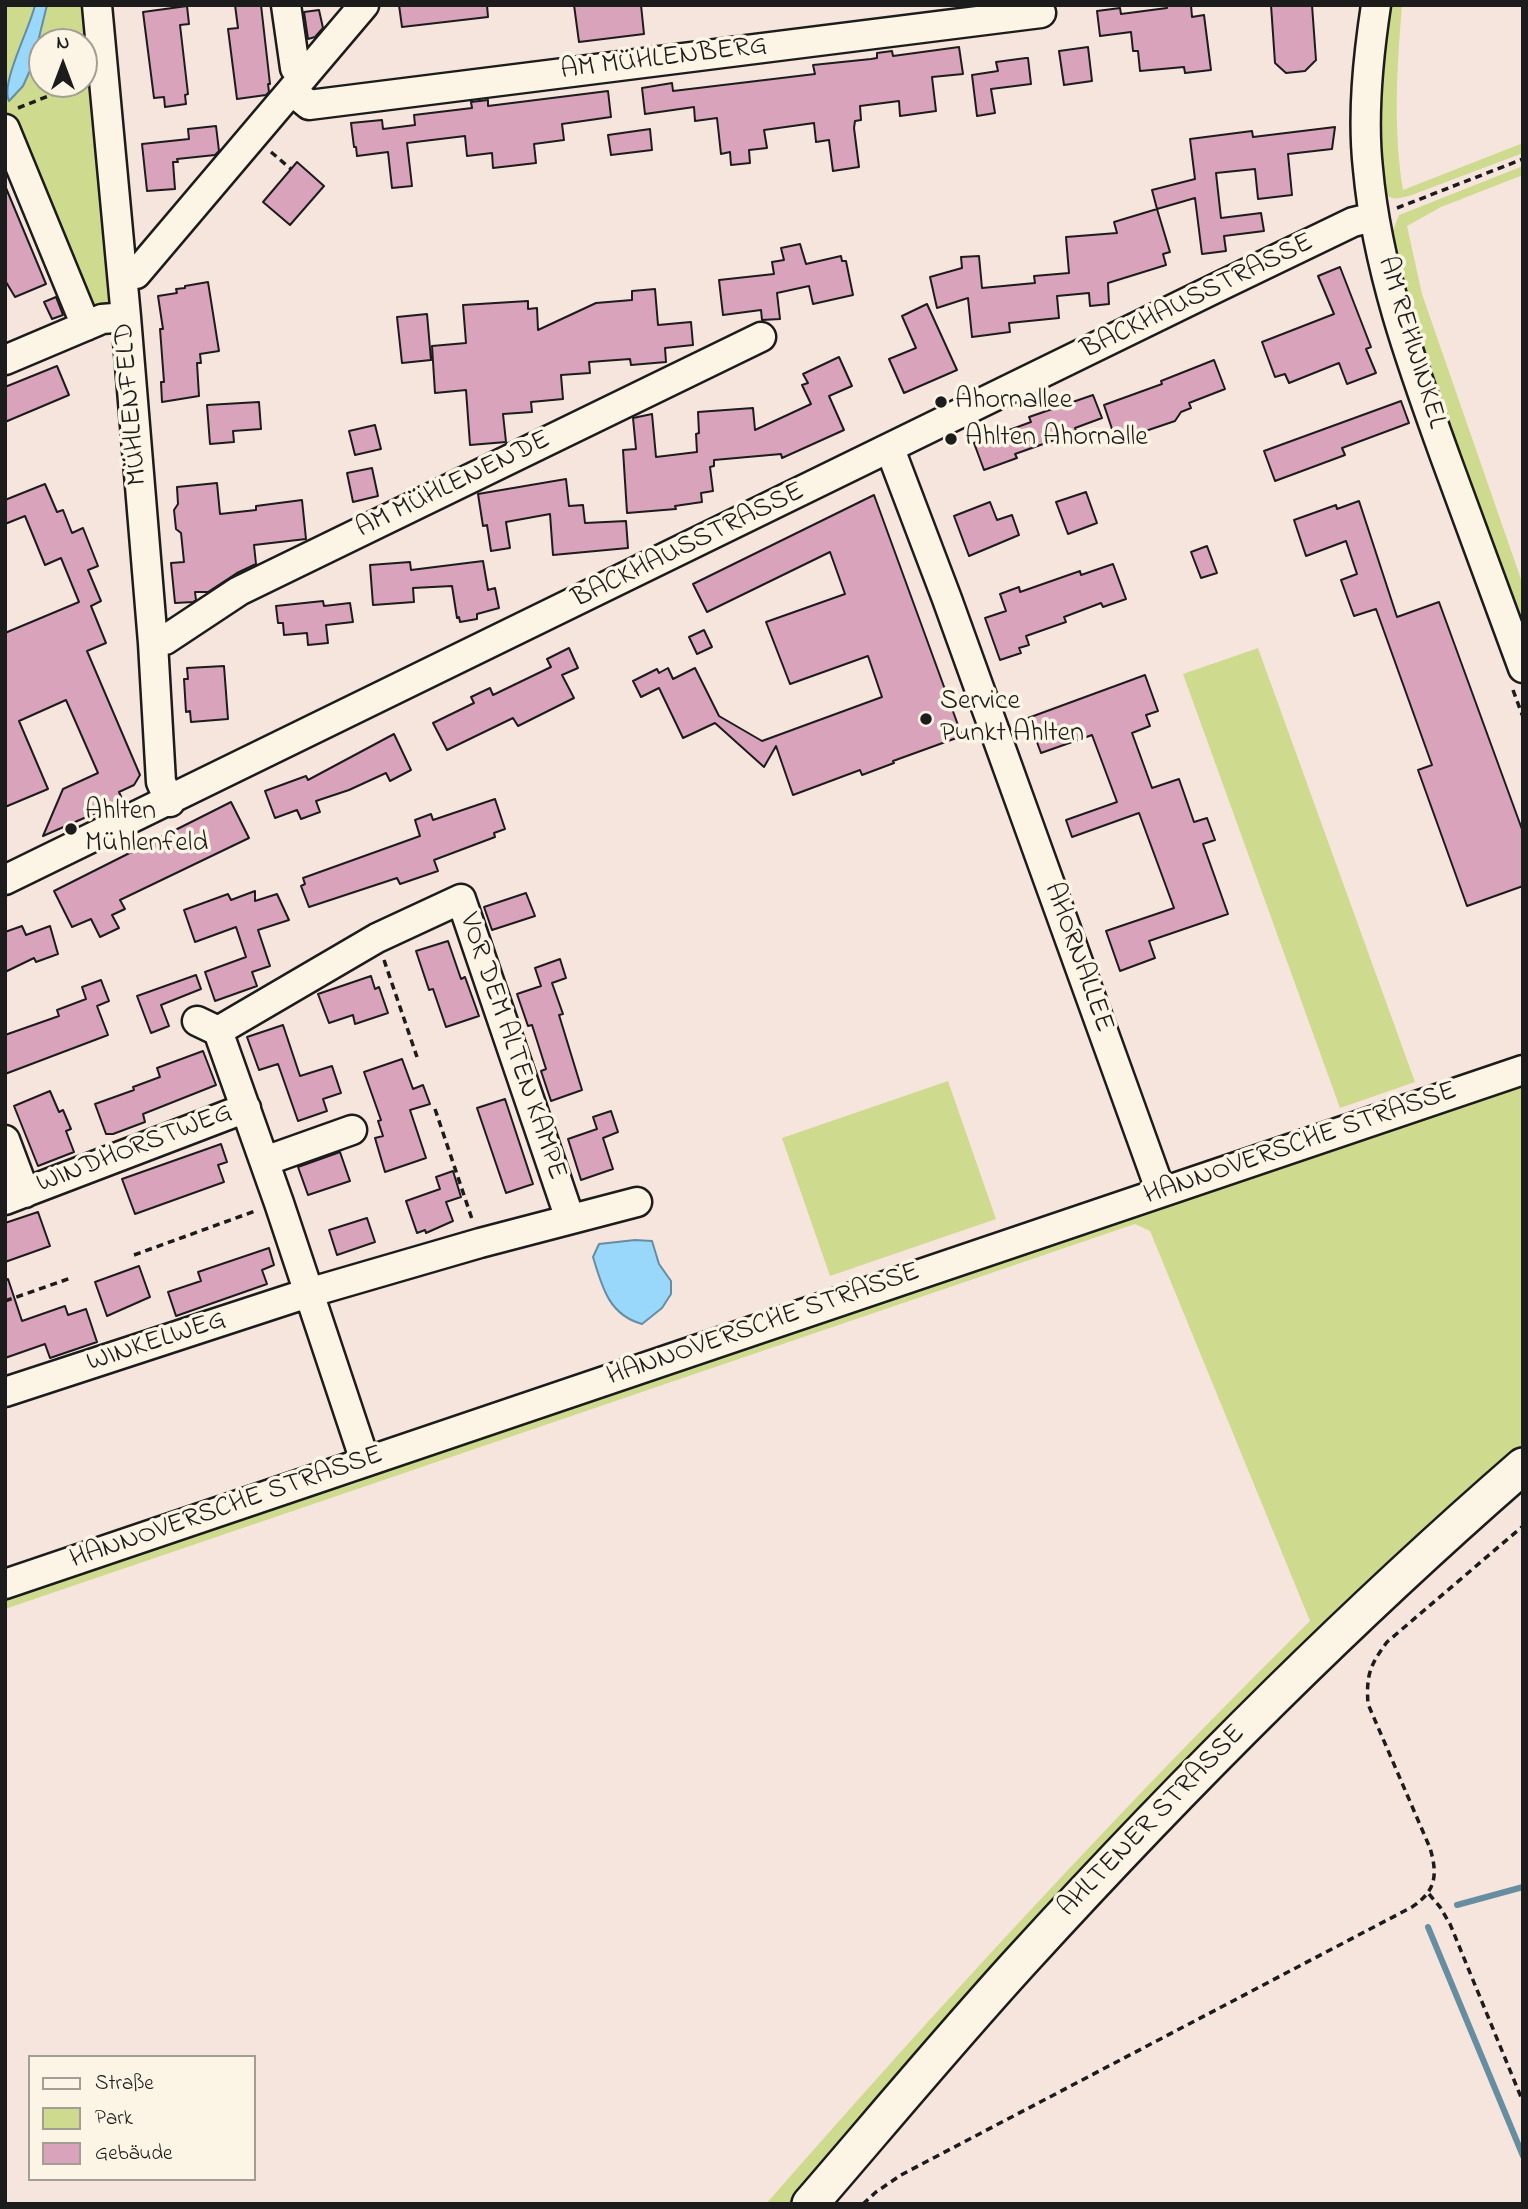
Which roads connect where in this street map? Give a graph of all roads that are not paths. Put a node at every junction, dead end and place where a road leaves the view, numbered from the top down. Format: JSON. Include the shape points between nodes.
{"nodes":[{"id":1,"x":97,"y":5,"type":"edge"},
{"id":2,"x":286,"y":5,"type":"edge"},
{"id":3,"x":364,"y":5,"type":"edge"},
{"id":4,"x":1376,"y":5,"type":"edge"},
{"id":5,"x":1041,"y":13,"type":"dead end"},
{"id":6,"x":298,"y":83,"type":"junction"},
{"id":7,"x":6,"y":118,"type":"edge"},
{"id":8,"x":1374,"y":217,"type":"junction"},
{"id":9,"x":122,"y":276,"type":"junction"},
{"id":10,"x":126,"y":317,"type":"junction"},
{"id":11,"x":86,"y":326,"type":"junction"},
{"id":12,"x":761,"y":337,"type":"dead end"},
{"id":13,"x":5,"y":360,"type":"edge"},
{"id":14,"x":890,"y":449,"type":"junction"},
{"id":15,"x":153,"y":643,"type":"junction"},
{"id":16,"x":1523,"y":668,"type":"edge"},
{"id":17,"x":170,"y":802,"type":"junction"},
{"id":18,"x":5,"y":880,"type":"edge"},
{"id":19,"x":1523,"y":1070,"type":"edge"},
{"id":20,"x":246,"y":1108,"type":"junction"},
{"id":21,"x":352,"y":1130,"type":"dead end"},
{"id":22,"x":5,"y":1140,"type":"edge"},
{"id":23,"x":265,"y":1161,"type":"junction"},
{"id":24,"x":1161,"y":1192,"type":"junction"},
{"id":25,"x":15,"y":1196,"type":"edge"},
{"id":26,"x":637,"y":1202,"type":"dead end"},
{"id":27,"x":570,"y":1219,"type":"junction"},
{"id":28,"x":308,"y":1293,"type":"junction"},
{"id":29,"x":5,"y":1392,"type":"edge"},
{"id":30,"x":365,"y":1461,"type":"junction"},
{"id":31,"x":1523,"y":1466,"type":"edge"},
{"id":32,"x":5,"y":1584,"type":"edge"},
{"id":33,"x":810,"y":2204,"type":"edge"}],
"edges":[{"from":1,"to":9,"type":"street","name":"MÜHLENFELD"},
{"from":2,"to":6,"type":"street"},
{"from":3,"to":6,"type":"street"},
{"from":4,"to":8,"type":"street","name":"AM REHWINKEL","via":[[1367,100],[1367,167]]},
{"from":5,"to":6,"type":"street","name":"AM MÜHLENBERG","via":[[309,105]]},
{"from":6,"to":9,"type":"street","via":[[136,274]]},
{"from":7,"to":11,"type":"street"},
{"from":8,"to":14,"type":"street","name":"BACKHAUSSTRASSE","via":[[1353,222]]},
{"from":8,"to":16,"type":"street","name":"AM REHWINKEL","via":[[1416,375]]},
{"from":9,"to":10,"type":"street","name":"MÜHLENFELD"},
{"from":10,"to":11,"type":"street"},
{"from":10,"to":15,"type":"street","name":"MÜHLENFELD"},
{"from":11,"to":13,"type":"street"},
{"from":12,"to":15,"type":"street","name":"AM MÜHLENENDE","via":[[239,591]]},
{"from":14,"to":17,"type":"street","name":"BACKHAUSSTRASSE"},
{"from":14,"to":24,"type":"street","name":"AHORNALLEE"},
{"from":15,"to":17,"type":"street","name":"MÜHLENFELD","via":[[160,782]]},
{"from":17,"to":18,"type":"street","name":"BACKHAUSSTRASSE"},
{"from":19,"to":24,"type":"street","name":"HANNOVERSCHE STRASSE"},
{"from":20,"to":23,"type":"street","name":"VOR DEM ALTEN KAMPE"},
{"from":20,"to":25,"type":"street","name":"WINDHORSTWEG"},
{"from":20,"to":27,"type":"street","name":"VOR DEM ALTEN KAMPE","via":[[207,1026],[461,899]]},
{"from":21,"to":23,"type":"street"},
{"from":22,"to":25,"type":"street","name":"WINDHORSTWEG"},
{"from":23,"to":28,"type":"street","name":"VOR DEM ALTEN KAMPE"},
{"from":24,"to":30,"type":"street","name":"HANNOVERSCHE STRASSE"},
{"from":26,"to":27,"type":"street","name":"VOR DEM ALTEN KAMPE"},
{"from":27,"to":28,"type":"street","name":"VOR DEM ALTEN KAMPE"},
{"from":28,"to":29,"type":"street","name":"WINKELWEG"},
{"from":28,"to":30,"type":"street","name":"VOR DEM ALTEN KAMPE"},
{"from":30,"to":32,"type":"street","name":"HANNOVERSCHE STRASSE"},
{"from":31,"to":33,"type":"main road","name":"AHLTENER STRASSE","via":[[1205,1765],[1021,1961]]}]}
